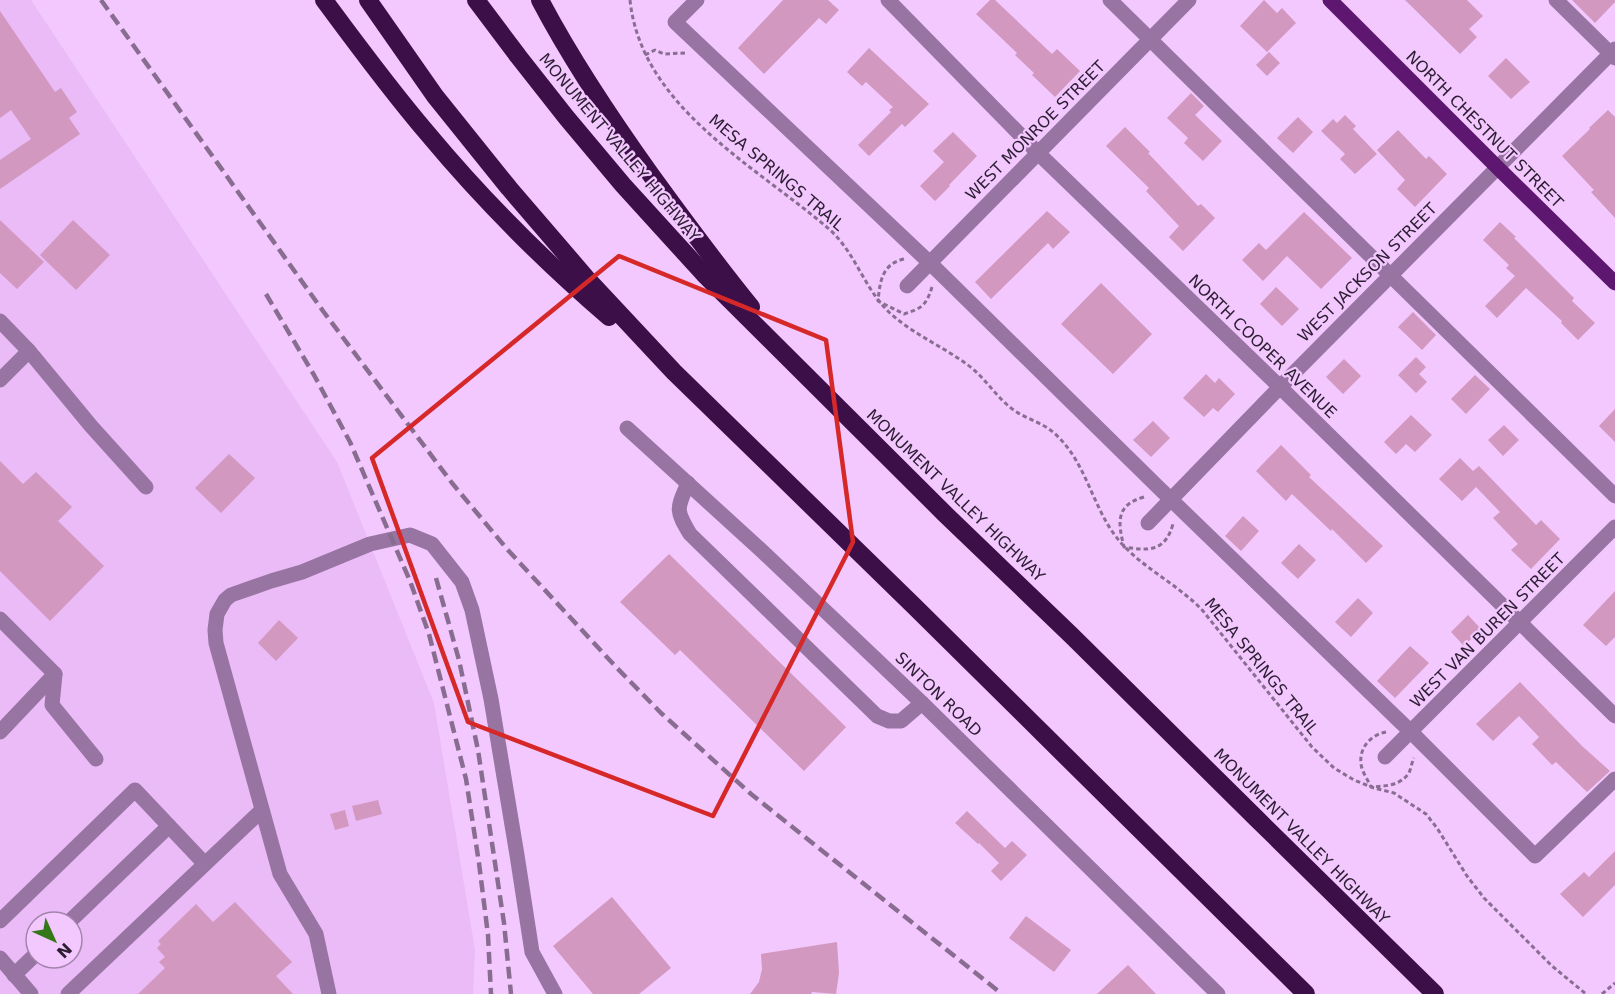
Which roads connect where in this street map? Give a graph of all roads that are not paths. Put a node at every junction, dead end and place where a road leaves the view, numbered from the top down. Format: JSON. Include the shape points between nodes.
{"nodes":[{"id":1,"x":324,"y":0,"type":"edge"},
{"id":2,"x":368,"y":0,"type":"edge"},
{"id":3,"x":476,"y":0,"type":"edge"},
{"id":4,"x":540,"y":0,"type":"edge"},
{"id":5,"x":697,"y":0,"type":"edge"},
{"id":6,"x":888,"y":0,"type":"edge"},
{"id":7,"x":1110,"y":0,"type":"edge"},
{"id":8,"x":1189,"y":0,"type":"edge"},
{"id":9,"x":1330,"y":0,"type":"edge"},
{"id":10,"x":1556,"y":0,"type":"edge"},
{"id":11,"x":1150,"y":39,"type":"junction"},
{"id":12,"x":1614,"y":54,"type":"edge"},
{"id":13,"x":1038,"y":153,"type":"junction"},
{"id":14,"x":1497,"y":167,"type":"junction"},
{"id":15,"x":930,"y":263,"type":"junction"},
{"id":16,"x":1390,"y":275,"type":"junction"},
{"id":17,"x":1615,"y":283,"type":"edge"},
{"id":18,"x":907,"y":286,"type":"dead end"},
{"id":19,"x":0,"y":321,"type":"edge"},
{"id":20,"x":28,"y":351,"type":"junction"},
{"id":21,"x":674,"y":372,"type":"junction"},
{"id":22,"x":0,"y":380,"type":"edge"},
{"id":23,"x":815,"y":385,"type":"junction"},
{"id":24,"x":1280,"y":387,"type":"junction"},
{"id":25,"x":627,"y":428,"type":"dead end"},
{"id":26,"x":688,"y":483,"type":"junction"},
{"id":27,"x":146,"y":487,"type":"dead end"},
{"id":28,"x":1615,"y":496,"type":"edge"},
{"id":29,"x":1171,"y":500,"type":"junction"},
{"id":30,"x":1148,"y":523,"type":"dead end"},
{"id":31,"x":1615,"y":527,"type":"edge"},
{"id":32,"x":0,"y":619,"type":"edge"},
{"id":33,"x":1520,"y":623,"type":"junction"},
{"id":34,"x":55,"y":674,"type":"junction"},
{"id":35,"x":922,"y":703,"type":"junction"},
{"id":36,"x":1615,"y":716,"type":"edge"},
{"id":37,"x":0,"y":732,"type":"edge"},
{"id":38,"x":1411,"y":732,"type":"junction"},
{"id":39,"x":1385,"y":758,"type":"dead end"},
{"id":40,"x":96,"y":759,"type":"dead end"},
{"id":41,"x":1615,"y":779,"type":"edge"},
{"id":42,"x":262,"y":810,"type":"junction"},
{"id":43,"x":169,"y":826,"type":"junction"},
{"id":44,"x":204,"y":863,"type":"junction"},
{"id":45,"x":82,"y":910,"type":"edge"},
{"id":46,"x":0,"y":921,"type":"edge"},
{"id":47,"x":0,"y":958,"type":"edge"},
{"id":48,"x":24,"y":965,"type":"edge"},
{"id":49,"x":14,"y":975,"type":"junction"},
{"id":50,"x":31,"y":994,"type":"edge"},
{"id":51,"x":68,"y":994,"type":"edge"},
{"id":52,"x":329,"y":994,"type":"edge"},
{"id":53,"x":555,"y":994,"type":"edge"},
{"id":54,"x":1218,"y":994,"type":"edge"},
{"id":55,"x":1306,"y":994,"type":"edge"},
{"id":56,"x":1436,"y":994,"type":"edge"}],
"edges":[{"from":1,"to":21,"type":"highway","via":[[428,135],[501,215],[568,281]]},
{"from":2,"to":21,"type":"highway","via":[[435,96],[508,188]]},
{"from":3,"to":23,"type":"highway","name":"MONUMENT VALLEY HIGHWAY","via":[[566,117],[662,230]]},
{"from":4,"to":23,"type":"highway","via":[[588,82],[665,194]]},
{"from":5,"to":15,"type":"street","via":[[675,22]]},
{"from":6,"to":13,"type":"street","name":"NORTH COOPER AVENUE"},
{"from":7,"to":11,"type":"street"},
{"from":8,"to":11,"type":"street","name":"WEST MONROE STREET"},
{"from":9,"to":14,"type":"main road","name":"NORTH CHESTNUT STREET"},
{"from":10,"to":12,"type":"street"},
{"from":11,"to":13,"type":"street","name":"WEST MONROE STREET"},
{"from":11,"to":16,"type":"street"},
{"from":12,"to":14,"type":"street","name":"WEST JACKSON STREET"},
{"from":13,"to":15,"type":"street","name":"WEST MONROE STREET"},
{"from":13,"to":24,"type":"street","name":"NORTH COOPER AVENUE"},
{"from":14,"to":16,"type":"street","name":"WEST JACKSON STREET"},
{"from":14,"to":17,"type":"main road","name":"NORTH CHESTNUT STREET"},
{"from":15,"to":18,"type":"street","name":"WEST MONROE STREET"},
{"from":15,"to":29,"type":"street"},
{"from":16,"to":24,"type":"street","name":"WEST JACKSON STREET"},
{"from":16,"to":28,"type":"street"},
{"from":19,"to":20,"type":"street"},
{"from":20,"to":22,"type":"street"},
{"from":20,"to":27,"type":"street"},
{"from":21,"to":55,"type":"highway"},
{"from":23,"to":56,"type":"highway","name":"MONUMENT VALLEY HIGHWAY"},
{"from":24,"to":29,"type":"street","name":"WEST JACKSON STREET"},
{"from":24,"to":33,"type":"street","name":"NORTH COOPER AVENUE"},
{"from":25,"to":26,"type":"street","name":"SINTON ROAD"},
{"from":26,"to":35,"type":"street","name":"SINTON ROAD"},
{"from":26,"to":35,"type":"street","via":[[679,507],[690,534],[877,716],[901,721]]},
{"from":29,"to":30,"type":"street","name":"WEST JACKSON STREET"},
{"from":29,"to":38,"type":"street"},
{"from":31,"to":33,"type":"street","name":"WEST VAN BUREN STREET"},
{"from":32,"to":34,"type":"street"},
{"from":33,"to":36,"type":"street","name":"NORTH COOPER AVENUE"},
{"from":33,"to":38,"type":"street","name":"WEST VAN BUREN STREET"},
{"from":34,"to":37,"type":"street"},
{"from":34,"to":40,"type":"street","via":[[52,705]]},
{"from":35,"to":54,"type":"street","name":"SINTON ROAD"},
{"from":38,"to":39,"type":"street","name":"WEST VAN BUREN STREET"},
{"from":38,"to":41,"type":"street","via":[[1535,856]]},
{"from":42,"to":44,"type":"street"},
{"from":42,"to":52,"type":"street","via":[[280,874],[316,934]]},
{"from":42,"to":53,"type":"street","via":[[216,644],[220,606],[231,595],[370,544],[410,535],[432,544],[462,582],[472,610],[491,699],[532,952]]},
{"from":43,"to":44,"type":"street"},
{"from":43,"to":45,"type":"street"},
{"from":43,"to":46,"type":"street","via":[[135,790]]},
{"from":44,"to":51,"type":"street"},
{"from":47,"to":49,"type":"street"},
{"from":48,"to":49,"type":"street"},
{"from":49,"to":50,"type":"street"}]}
